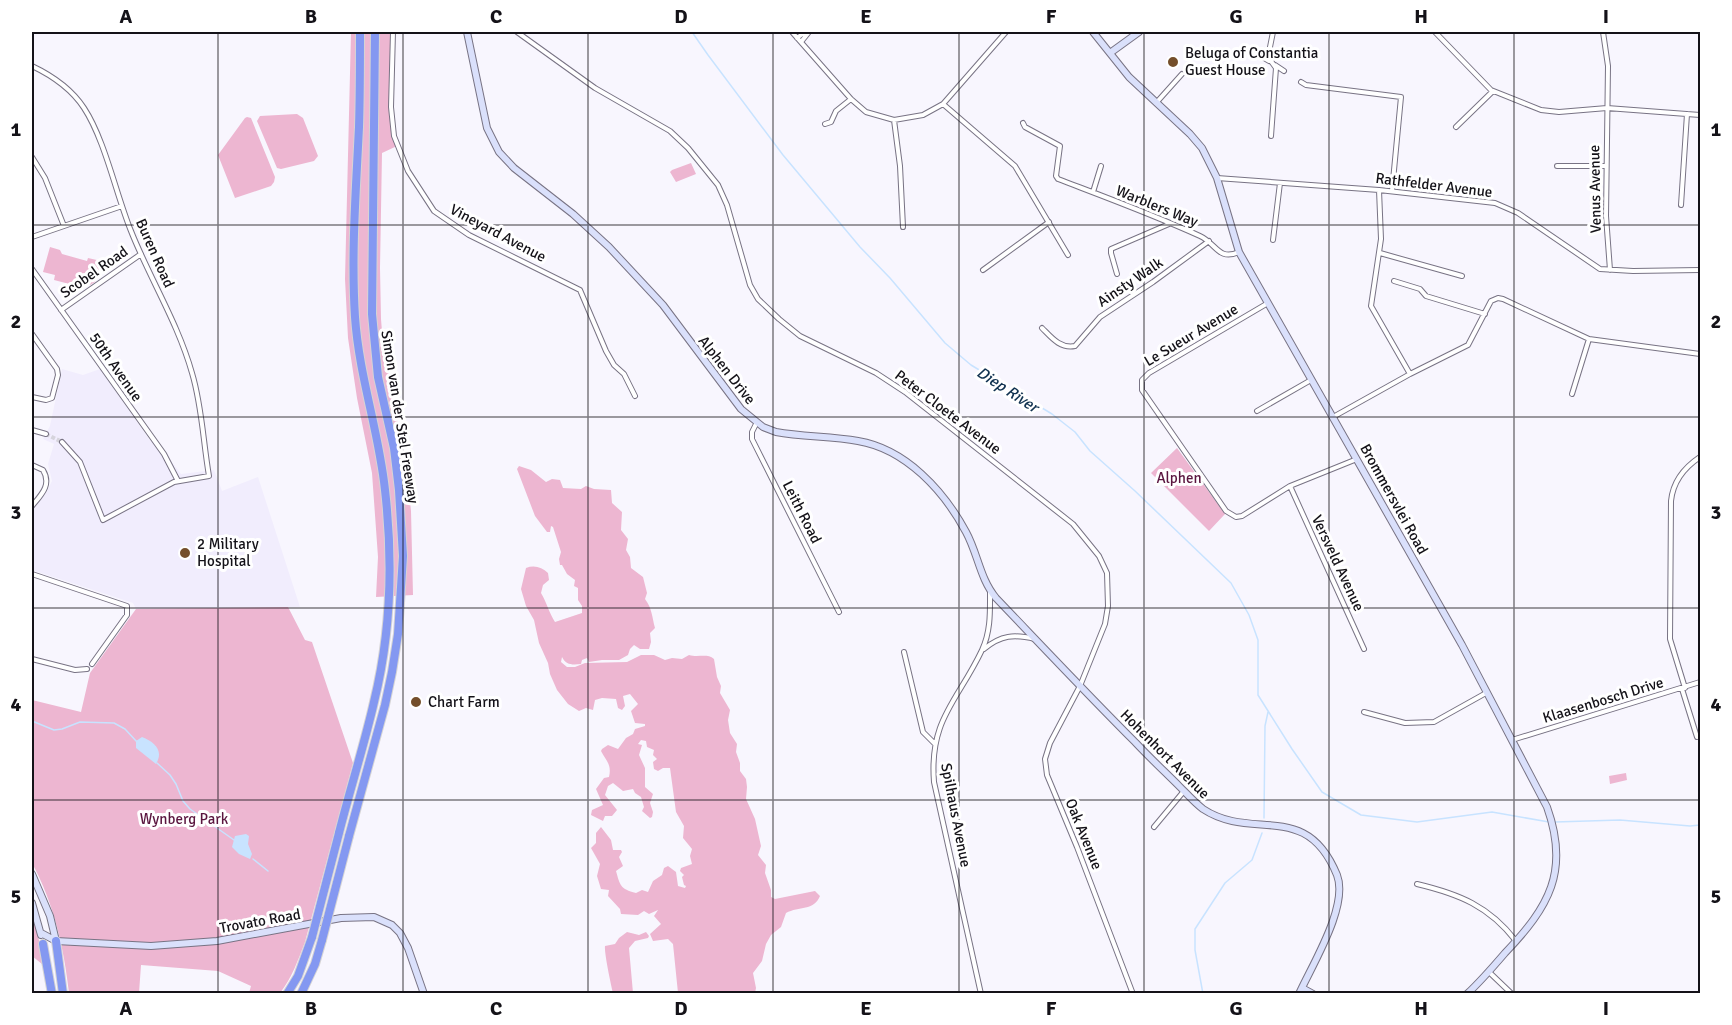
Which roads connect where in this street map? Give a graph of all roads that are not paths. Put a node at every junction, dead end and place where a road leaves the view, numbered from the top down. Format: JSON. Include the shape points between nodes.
{"nodes":[{"id":1,"x":360,"y":32,"type":"edge"},
{"id":2,"x":375,"y":32,"type":"edge"},
{"id":3,"x":393,"y":32,"type":"edge"},
{"id":4,"x":467,"y":32,"type":"edge"},
{"id":5,"x":517,"y":32,"type":"edge"},
{"id":6,"x":792,"y":32,"type":"edge"},
{"id":7,"x":807,"y":32,"type":"edge"},
{"id":8,"x":1005,"y":32,"type":"edge"},
{"id":9,"x":1093,"y":32,"type":"edge"},
{"id":10,"x":1140,"y":32,"type":"edge"},
{"id":11,"x":1274,"y":32,"type":"edge"},
{"id":12,"x":1435,"y":32,"type":"edge"},
{"id":13,"x":1603,"y":32,"type":"edge"},
{"id":14,"x":799,"y":40,"type":"junction"},
{"id":15,"x":1110,"y":53,"type":"junction"},
{"id":16,"x":1257,"y":54,"type":"dead end"},
{"id":17,"x":1272,"y":63,"type":"junction"},
{"id":18,"x":32,"y":66,"type":"edge"},
{"id":19,"x":1284,"y":71,"type":"dead end"},
{"id":20,"x":1182,"y":74,"type":"dead end"},
{"id":21,"x":1301,"y":82,"type":"dead end"},
{"id":22,"x":1494,"y":91,"type":"junction"},
{"id":23,"x":851,"y":99,"type":"junction"},
{"id":24,"x":943,"y":104,"type":"junction"},
{"id":25,"x":1156,"y":104,"type":"junction"},
{"id":26,"x":1607,"y":108,"type":"junction"},
{"id":27,"x":1687,"y":114,"type":"junction"},
{"id":28,"x":1701,"y":115,"type":"edge"},
{"id":29,"x":894,"y":120,"type":"junction"},
{"id":30,"x":1023,"y":123,"type":"dead end"},
{"id":31,"x":825,"y":124,"type":"dead end"},
{"id":32,"x":1456,"y":127,"type":"dead end"},
{"id":33,"x":1271,"y":136,"type":"dead end"},
{"id":34,"x":32,"y":157,"type":"edge"},
{"id":35,"x":1101,"y":166,"type":"dead end"},
{"id":36,"x":1557,"y":166,"type":"dead end"},
{"id":37,"x":1606,"y":166,"type":"junction"},
{"id":38,"x":1217,"y":178,"type":"junction"},
{"id":39,"x":1280,"y":183,"type":"junction"},
{"id":40,"x":1378,"y":190,"type":"junction"},
{"id":41,"x":1392,"y":191,"type":"junction"},
{"id":42,"x":1092,"y":192,"type":"junction"},
{"id":43,"x":1681,"y":205,"type":"dead end"},
{"id":44,"x":122,"y":206,"type":"junction"},
{"id":45,"x":1049,"y":222,"type":"junction"},
{"id":46,"x":1169,"y":224,"type":"junction"},
{"id":47,"x":64,"y":226,"type":"junction"},
{"id":48,"x":903,"y":227,"type":"dead end"},
{"id":49,"x":32,"y":237,"type":"edge"},
{"id":50,"x":1273,"y":240,"type":"dead end"},
{"id":51,"x":1209,"y":241,"type":"junction"},
{"id":52,"x":1239,"y":252,"type":"junction"},
{"id":53,"x":1380,"y":253,"type":"junction"},
{"id":54,"x":141,"y":254,"type":"junction"},
{"id":55,"x":1068,"y":255,"type":"dead end"},
{"id":56,"x":32,"y":269,"type":"edge"},
{"id":57,"x":983,"y":270,"type":"dead end"},
{"id":58,"x":1610,"y":270,"type":"junction"},
{"id":59,"x":1701,"y":270,"type":"edge"},
{"id":60,"x":1118,"y":274,"type":"dead end"},
{"id":61,"x":1462,"y":276,"type":"dead end"},
{"id":62,"x":1394,"y":281,"type":"dead end"},
{"id":63,"x":1268,"y":303,"type":"junction"},
{"id":64,"x":61,"y":310,"type":"junction"},
{"id":65,"x":1485,"y":314,"type":"junction"},
{"id":66,"x":1042,"y":328,"type":"dead end"},
{"id":67,"x":32,"y":334,"type":"edge"},
{"id":68,"x":1589,"y":339,"type":"junction"},
{"id":69,"x":1701,"y":354,"type":"edge"},
{"id":70,"x":1410,"y":374,"type":"junction"},
{"id":71,"x":1312,"y":380,"type":"junction"},
{"id":72,"x":1572,"y":394,"type":"dead end"},
{"id":73,"x":635,"y":396,"type":"dead end"},
{"id":74,"x":32,"y":397,"type":"edge"},
{"id":75,"x":1257,"y":411,"type":"dead end"},
{"id":76,"x":1333,"y":417,"type":"junction"},
{"id":77,"x":757,"y":423,"type":"junction"},
{"id":78,"x":32,"y":430,"type":"edge"},
{"id":79,"x":46,"y":434,"type":"tunnel mouth"},
{"id":80,"x":62,"y":442,"type":"tunnel mouth"},
{"id":81,"x":1701,"y":457,"type":"edge"},
{"id":82,"x":1357,"y":458,"type":"junction"},
{"id":83,"x":32,"y":465,"type":"edge"},
{"id":84,"x":178,"y":481,"type":"junction"},
{"id":85,"x":1290,"y":486,"type":"junction"},
{"id":86,"x":32,"y":506,"type":"edge"},
{"id":87,"x":32,"y":574,"type":"edge"},
{"id":88,"x":990,"y":590,"type":"junction"},
{"id":89,"x":839,"y":612,"type":"dead end"},
{"id":90,"x":1035,"y":639,"type":"junction"},
{"id":91,"x":1364,"y":649,"type":"dead end"},
{"id":92,"x":982,"y":650,"type":"junction"},
{"id":93,"x":904,"y":651,"type":"dead end"},
{"id":94,"x":32,"y":658,"type":"edge"},
{"id":95,"x":92,"y":664,"type":"dead end"},
{"id":96,"x":87,"y":669,"type":"dead end"},
{"id":97,"x":1701,"y":682,"type":"edge"},
{"id":98,"x":1080,"y":686,"type":"junction"},
{"id":99,"x":1683,"y":688,"type":"junction"},
{"id":100,"x":1487,"y":692,"type":"junction"},
{"id":101,"x":1364,"y":712,"type":"dead end"},
{"id":102,"x":1697,"y":737,"type":"dead end"},
{"id":103,"x":1512,"y":740,"type":"junction"},
{"id":104,"x":935,"y":744,"type":"junction"},
{"id":105,"x":1184,"y":791,"type":"junction"},
{"id":106,"x":1154,"y":827,"type":"dead end"},
{"id":107,"x":32,"y":874,"type":"edge"},
{"id":108,"x":1417,"y":884,"type":"dead end"},
{"id":109,"x":32,"y":903,"type":"edge"},
{"id":110,"x":41,"y":933,"type":"junction"},
{"id":111,"x":59,"y":938,"type":"junction"},
{"id":112,"x":1516,"y":942,"type":"junction"},
{"id":113,"x":43,"y":944,"type":"joint"},
{"id":114,"x":48,"y":964,"type":"junction"},
{"id":115,"x":1489,"y":971,"type":"junction"},
{"id":116,"x":1300,"y":991,"type":"edge"},
{"id":117,"x":421,"y":992,"type":"edge"},
{"id":118,"x":52,"y":993,"type":"edge"},
{"id":119,"x":63,"y":993,"type":"edge"},
{"id":120,"x":287,"y":993,"type":"edge"},
{"id":121,"x":301,"y":993,"type":"edge"},
{"id":122,"x":981,"y":993,"type":"edge"},
{"id":123,"x":1133,"y":993,"type":"edge"},
{"id":124,"x":1313,"y":993,"type":"edge"},
{"id":125,"x":1467,"y":993,"type":"edge"},
{"id":126,"x":1512,"y":993,"type":"edge"}],
"edges":[{"from":1,"to":120,"type":"highway","name":"Simon van der Stel Freeway","bridge":true,"via":[[355,316],[385,489],[389,597],[375,701],[305,961]]},
{"from":2,"to":121,"type":"highway","name":"Simon van der Stel Freeway","bridge":true,"via":[[372,314],[378,377],[399,490],[403,556],[398,634],[386,705],[315,964]]},
{"from":3,"to":73,"type":"street","name":"Vineyard Avenue","via":[[394,136],[408,171],[434,211],[469,235],[580,290],[606,351]]},
{"from":4,"to":77,"type":"street","name":"Alphen Drive","via":[[487,128],[499,152],[625,263],[663,305],[741,410]]},
{"from":5,"to":98,"type":"street","name":"Peter Cloete Avenue","via":[[688,147],[728,205],[750,285],[778,319],[800,336],[891,382],[1084,535],[1107,573],[1108,606],[1105,624]]},
{"from":6,"to":14,"type":"street"},
{"from":7,"to":14,"type":"street"},
{"from":8,"to":24,"type":"street"},
{"from":9,"to":15,"type":"street","name":"Brommersvlei Road"},
{"from":10,"to":15,"type":"street"},
{"from":11,"to":17,"type":"street","via":[[1268,57]]},
{"from":12,"to":22,"type":"street"},
{"from":13,"to":26,"type":"street","name":"Venus Avenue","via":[[1608,66]]},
{"from":14,"to":23,"type":"street"},
{"from":15,"to":25,"type":"street","name":"Brommersvlei Road"},
{"from":16,"to":17,"type":"street"},
{"from":17,"to":19,"type":"street"},
{"from":17,"to":33,"type":"street","via":[[1276,68]]},
{"from":18,"to":44,"type":"street","name":"Buren Road","via":[[63,84],[85,109]]},
{"from":20,"to":25,"type":"street"},
{"from":21,"to":41,"type":"street","via":[[1401,97]]},
{"from":22,"to":26,"type":"street","via":[[1549,112]]},
{"from":22,"to":32,"type":"street"},
{"from":23,"to":29,"type":"street","via":[[866,112]]},
{"from":23,"to":31,"type":"street"},
{"from":24,"to":29,"type":"street","via":[[923,115]]},
{"from":24,"to":45,"type":"street","via":[[1015,166]]},
{"from":25,"to":38,"type":"street","name":"Brommersvlei Road","via":[[1197,142]]},
{"from":26,"to":27,"type":"street"},
{"from":26,"to":37,"type":"street","name":"Venus Avenue"},
{"from":27,"to":28,"type":"street"},
{"from":27,"to":43,"type":"street"},
{"from":29,"to":48,"type":"street"},
{"from":30,"to":42,"type":"street","name":"Warblers Way","via":[[1060,146],[1056,176]]},
{"from":34,"to":47,"type":"street"},
{"from":35,"to":42,"type":"street"},
{"from":36,"to":37,"type":"street"},
{"from":37,"to":58,"type":"street","name":"Venus Avenue"},
{"from":38,"to":39,"type":"street","name":"Rathfelder Avenue"},
{"from":38,"to":52,"type":"street","name":"Brommersvlei Road"},
{"from":39,"to":40,"type":"street","name":"Rathfelder Avenue"},
{"from":39,"to":50,"type":"street"},
{"from":40,"to":41,"type":"street","name":"Rathfelder Avenue"},
{"from":40,"to":53,"type":"street"},
{"from":41,"to":58,"type":"street","name":"Rathfelder Avenue","via":[[1506,207],[1594,267]]},
{"from":42,"to":46,"type":"street","name":"Warblers Way"},
{"from":44,"to":47,"type":"street"},
{"from":44,"to":54,"type":"street","name":"Buren Road"},
{"from":45,"to":55,"type":"street"},
{"from":45,"to":57,"type":"street"},
{"from":46,"to":51,"type":"street","name":"Warblers Way"},
{"from":46,"to":60,"type":"street","via":[[1112,249]]},
{"from":47,"to":49,"type":"street"},
{"from":51,"to":52,"type":"street","name":"Warblers Way","via":[[1222,254]]},
{"from":51,"to":66,"type":"street","name":"Ainsty Walk","via":[[1100,317],[1075,346],[1056,342]]},
{"from":52,"to":63,"type":"street","name":"Brommersvlei Road"},
{"from":53,"to":61,"type":"street"},
{"from":53,"to":70,"type":"street","via":[[1372,310]]},
{"from":54,"to":64,"type":"street","name":"Scobel Road"},
{"from":54,"to":84,"type":"street","name":"Buren Road","via":[[188,358],[198,394],[209,476]]},
{"from":56,"to":64,"type":"street","name":"50th Avenue"},
{"from":58,"to":59,"type":"street","name":"Rathfelder Avenue"},
{"from":62,"to":65,"type":"street","via":[[1420,289],[1426,296]]},
{"from":63,"to":71,"type":"street","name":"Brommersvlei Road"},
{"from":63,"to":85,"type":"street","name":"Le Sueur Avenue","via":[[1144,376],[1141,386],[1230,515],[1242,516]]},
{"from":64,"to":84,"type":"street","name":"50th Avenue","via":[[164,454]]},
{"from":65,"to":68,"type":"street","via":[[1491,302],[1503,299]]},
{"from":65,"to":70,"type":"street","via":[[1468,345]]},
{"from":67,"to":74,"type":"street","via":[[58,373],[54,394],[48,400]]},
{"from":68,"to":69,"type":"street"},
{"from":68,"to":72,"type":"street"},
{"from":70,"to":76,"type":"street"},
{"from":71,"to":75,"type":"street"},
{"from":71,"to":76,"type":"street","name":"Brommersvlei Road"},
{"from":76,"to":82,"type":"street","name":"Brommersvlei Road"},
{"from":77,"to":88,"type":"street","name":"Alphen Drive","via":[[792,435],[867,442],[903,459],[927,479],[959,519]]},
{"from":77,"to":89,"type":"street","name":"Leith Road","via":[[752,439]]},
{"from":78,"to":79,"type":"street"},
{"from":80,"to":84,"type":"street","via":[[80,462],[103,520]]},
{"from":81,"to":99,"type":"street","via":[[1680,475],[1671,501],[1670,639]]},
{"from":82,"to":85,"type":"street","name":"Le Sueur Avenue"},
{"from":82,"to":100,"type":"street","name":"Brommersvlei Road"},
{"from":83,"to":86,"type":"street","via":[[42,468],[46,475],[45,490]]},
{"from":85,"to":91,"type":"street","name":"Versveld Avenue"},
{"from":87,"to":95,"type":"street","via":[[127,606],[129,611]]},
{"from":88,"to":90,"type":"street","name":"Alphen Drive"},
{"from":88,"to":92,"type":"street","name":"Spilhaus Avenue","via":[[990,623]]},
{"from":90,"to":92,"type":"street","via":[[1003,636]]},
{"from":90,"to":98,"type":"street","name":"Hohenhort Avenue"},
{"from":92,"to":104,"type":"street","name":"Spilhaus Avenue","via":[[948,708]]},
{"from":93,"to":104,"type":"street","via":[[923,732]]},
{"from":94,"to":96,"type":"street","via":[[75,670]]},
{"from":97,"to":99,"type":"street","name":"Klaasenbosch Drive"},
{"from":98,"to":105,"type":"street","name":"Hohenhort Avenue"},
{"from":98,"to":123,"type":"street","name":"Oak Avenue","via":[[1050,743],[1045,759],[1047,775]]},
{"from":99,"to":102,"type":"street"},
{"from":99,"to":103,"type":"street","name":"Klaasenbosch Drive"},
{"from":100,"to":101,"type":"street","via":[[1446,717],[1426,724]]},
{"from":100,"to":103,"type":"street","name":"Brommersvlei Road"},
{"from":103,"to":112,"type":"street","name":"Brommersvlei Road","via":[[1547,807],[1556,850],[1550,892],[1534,921]]},
{"from":104,"to":122,"type":"street","name":"Spilhaus Avenue","via":[[934,782]]},
{"from":105,"to":106,"type":"street"},
{"from":105,"to":116,"type":"street","name":"Hohenhort Avenue","via":[[1220,817],[1308,835],[1332,864],[1340,901]]},
{"from":107,"to":111,"type":"street"},
{"from":108,"to":112,"type":"street","via":[[1487,911]]},
{"from":109,"to":110,"type":"street"},
{"from":110,"to":111,"type":"street"},
{"from":110,"to":113,"type":"street"},
{"from":111,"to":114,"type":"highway","via":[[49,950]]},
{"from":111,"to":117,"type":"street","name":"Trovato Road","via":[[119,945],[174,945],[230,939],[341,918],[374,917],[387,921],[400,933]]},
{"from":111,"to":119,"type":"highway"},
{"from":112,"to":115,"type":"street","name":"Brommersvlei Road"},
{"from":113,"to":114,"type":"highway"},
{"from":114,"to":118,"type":"highway"},
{"from":115,"to":125,"type":"street","name":"Brommersvlei Road"},
{"from":115,"to":126,"type":"street"},
{"from":116,"to":124,"type":"street"}]}
